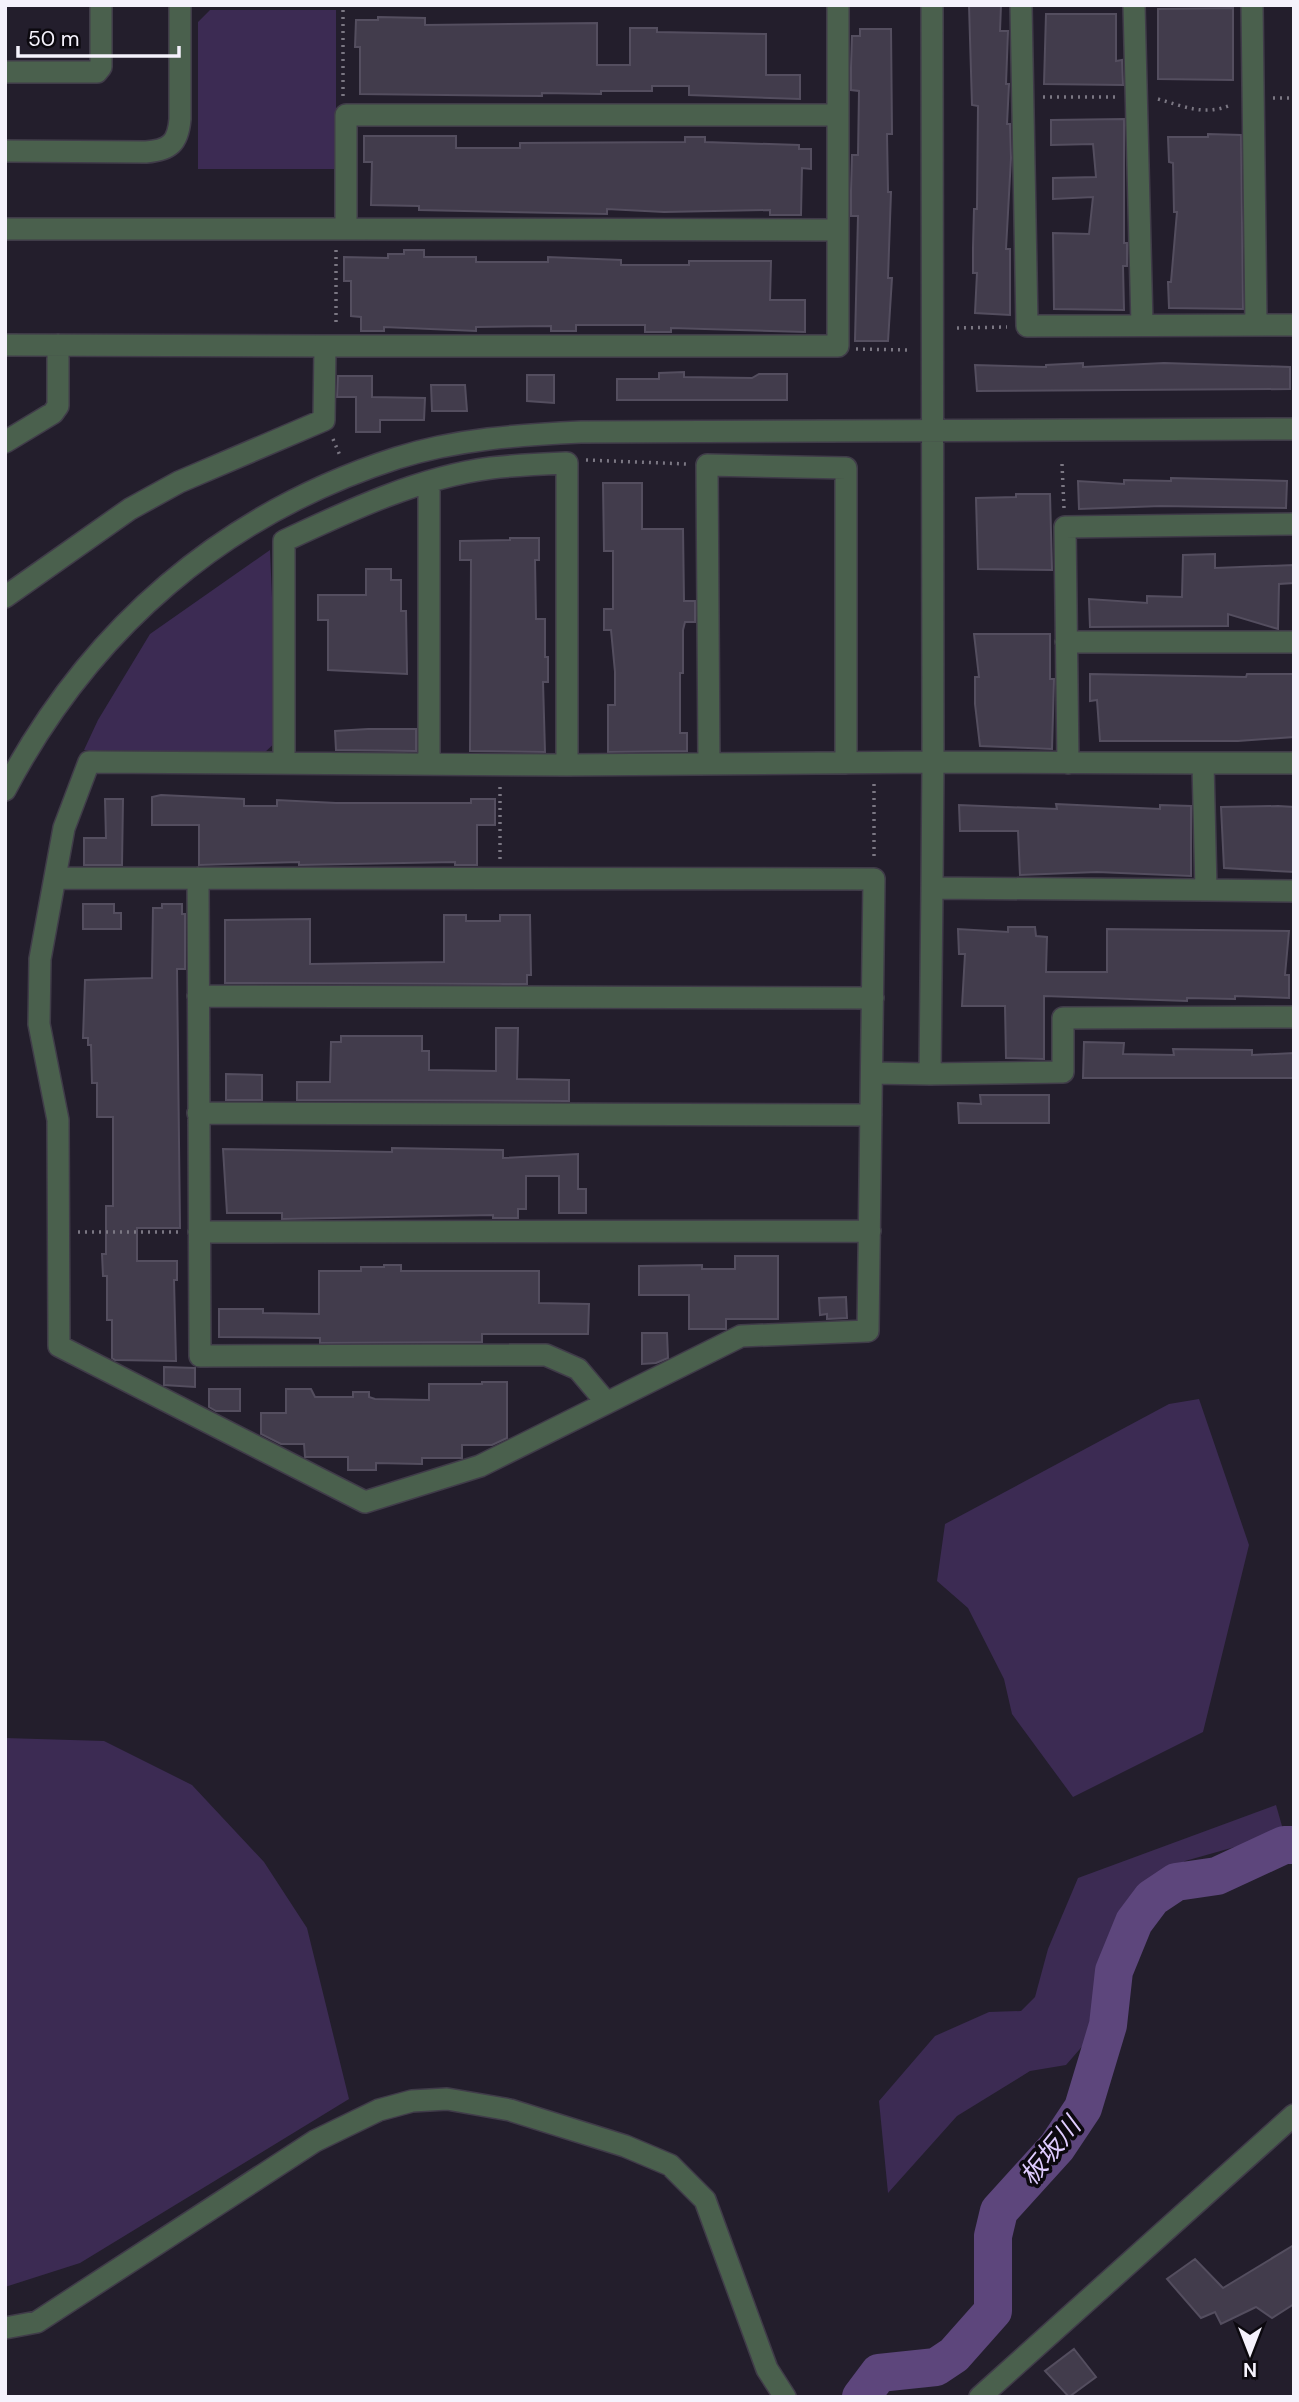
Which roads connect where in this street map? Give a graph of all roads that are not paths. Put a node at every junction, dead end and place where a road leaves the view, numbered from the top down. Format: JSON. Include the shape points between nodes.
{"nodes":[{"id":1,"x":101,"y":5,"type":"edge"},
{"id":2,"x":180,"y":5,"type":"edge"},
{"id":3,"x":838,"y":5,"type":"edge"},
{"id":4,"x":932,"y":5,"type":"edge"},
{"id":5,"x":1021,"y":5,"type":"edge"},
{"id":6,"x":1134,"y":5,"type":"edge"},
{"id":7,"x":1252,"y":5,"type":"edge"},
{"id":8,"x":5,"y":72,"type":"edge"},
{"id":9,"x":838,"y":115,"type":"junction"},
{"id":10,"x":5,"y":151,"type":"edge"},
{"id":11,"x":5,"y":229,"type":"edge"},
{"id":12,"x":341,"y":229,"type":"junction"},
{"id":13,"x":838,"y":230,"type":"junction"},
{"id":14,"x":1142,"y":325,"type":"junction"},
{"id":15,"x":1256,"y":325,"type":"junction"},
{"id":16,"x":1294,"y":325,"type":"edge"},
{"id":17,"x":5,"y":345,"type":"edge"},
{"id":18,"x":58,"y":345,"type":"junction"},
{"id":19,"x":331,"y":346,"type":"junction"},
{"id":20,"x":1294,"y":429,"type":"edge"},
{"id":21,"x":931,"y":430,"type":"junction"},
{"id":22,"x":5,"y":442,"type":"edge"},
{"id":23,"x":429,"y":483,"type":"junction"},
{"id":24,"x":1294,"y":524,"type":"edge"},
{"id":25,"x":5,"y":597,"type":"edge"},
{"id":26,"x":1066,"y":642,"type":"junction"},
{"id":27,"x":1294,"y":642,"type":"edge"},
{"id":28,"x":933,"y":762,"type":"junction"},
{"id":29,"x":284,"y":763,"type":"junction"},
{"id":30,"x":1068,"y":763,"type":"junction"},
{"id":31,"x":1203,"y":763,"type":"junction"},
{"id":32,"x":1294,"y":763,"type":"edge"},
{"id":33,"x":429,"y":764,"type":"junction"},
{"id":34,"x":709,"y":764,"type":"junction"},
{"id":35,"x":846,"y":764,"type":"junction"},
{"id":36,"x":567,"y":765,"type":"junction"},
{"id":37,"x":5,"y":790,"type":"edge"},
{"id":38,"x":57,"y":878,"type":"junction"},
{"id":39,"x":198,"y":878,"type":"junction"},
{"id":40,"x":932,"y":888,"type":"junction"},
{"id":41,"x":1206,"y":890,"type":"junction"},
{"id":42,"x":1294,"y":891,"type":"edge"},
{"id":43,"x":198,"y":996,"type":"junction"},
{"id":44,"x":873,"y":998,"type":"junction"},
{"id":45,"x":1294,"y":1017,"type":"edge"},
{"id":46,"x":872,"y":1073,"type":"junction"},
{"id":47,"x":930,"y":1074,"type":"junction"},
{"id":48,"x":198,"y":1113,"type":"junction"},
{"id":49,"x":871,"y":1115,"type":"junction"},
{"id":50,"x":870,"y":1231,"type":"junction"},
{"id":51,"x":199,"y":1232,"type":"junction"},
{"id":52,"x":606,"y":1402,"type":"junction"},
{"id":53,"x":1294,"y":2115,"type":"edge"},
{"id":54,"x":5,"y":2328,"type":"edge"},
{"id":55,"x":785,"y":2397,"type":"edge"},
{"id":56,"x":980,"y":2397,"type":"edge"}],
"edges":[{"from":1,"to":8,"type":"street","via":[[101,66],[97,72]]},
{"from":2,"to":10,"type":"street","via":[[180,119],[173,145],[146,152]]},
{"from":3,"to":9,"type":"street"},
{"from":4,"to":21,"type":"street"},
{"from":5,"to":14,"type":"street","via":[[1027,326]]},
{"from":6,"to":14,"type":"street"},
{"from":7,"to":15,"type":"street"},
{"from":9,"to":12,"type":"street","via":[[346,116]]},
{"from":9,"to":13,"type":"street"},
{"from":11,"to":12,"type":"street"},
{"from":12,"to":13,"type":"street"},
{"from":13,"to":19,"type":"street","via":[[838,346]]},
{"from":14,"to":15,"type":"street"},
{"from":15,"to":16,"type":"street"},
{"from":17,"to":18,"type":"street"},
{"from":18,"to":19,"type":"street"},
{"from":18,"to":22,"type":"street","via":[[58,406]]},
{"from":19,"to":25,"type":"street","via":[[324,420],[179,482],[130,509]]},
{"from":20,"to":21,"type":"street"},
{"from":21,"to":28,"type":"street"},
{"from":21,"to":37,"type":"street","via":[[509,436],[398,458],[340,480],[283,506],[215,547],[158,591],[108,639],[65,693]]},
{"from":23,"to":29,"type":"street","via":[[341,514],[284,541]]},
{"from":23,"to":33,"type":"street"},
{"from":23,"to":36,"type":"street","via":[[490,468],[567,463]]},
{"from":24,"to":26,"type":"street","via":[[1065,527]]},
{"from":26,"to":27,"type":"street"},
{"from":26,"to":30,"type":"street"},
{"from":28,"to":30,"type":"street"},
{"from":28,"to":35,"type":"street"},
{"from":28,"to":40,"type":"street"},
{"from":29,"to":33,"type":"street"},
{"from":29,"to":38,"type":"street","via":[[89,762],[64,828]]},
{"from":30,"to":31,"type":"street"},
{"from":31,"to":32,"type":"street"},
{"from":31,"to":41,"type":"street"},
{"from":33,"to":36,"type":"street"},
{"from":34,"to":35,"type":"street"},
{"from":34,"to":35,"type":"street","via":[[707,465],[846,468]]},
{"from":34,"to":36,"type":"street"},
{"from":38,"to":39,"type":"street"},
{"from":38,"to":52,"type":"street","via":[[40,959],[39,1024],[58,1120],[59,1346],[365,1502],[480,1466]]},
{"from":39,"to":43,"type":"street"},
{"from":39,"to":44,"type":"street","via":[[874,880]]},
{"from":40,"to":41,"type":"street"},
{"from":40,"to":47,"type":"street"},
{"from":41,"to":42,"type":"street"},
{"from":43,"to":44,"type":"street"},
{"from":43,"to":48,"type":"street"},
{"from":44,"to":46,"type":"street"},
{"from":45,"to":47,"type":"street","via":[[1063,1018],[1063,1072]]},
{"from":46,"to":47,"type":"street"},
{"from":46,"to":49,"type":"street"},
{"from":48,"to":49,"type":"street"},
{"from":48,"to":51,"type":"street"},
{"from":49,"to":50,"type":"street"},
{"from":50,"to":51,"type":"street"},
{"from":50,"to":52,"type":"street","via":[[868,1331],[741,1336]]},
{"from":51,"to":52,"type":"street","via":[[200,1356],[546,1355],[578,1369]]},
{"from":53,"to":56,"type":"street"},
{"from":54,"to":55,"type":"street","via":[[37,2322],[315,2141],[379,2110],[412,2101],[447,2099],[510,2110],[670,2165],[705,2200],[766,2369]]}]}
